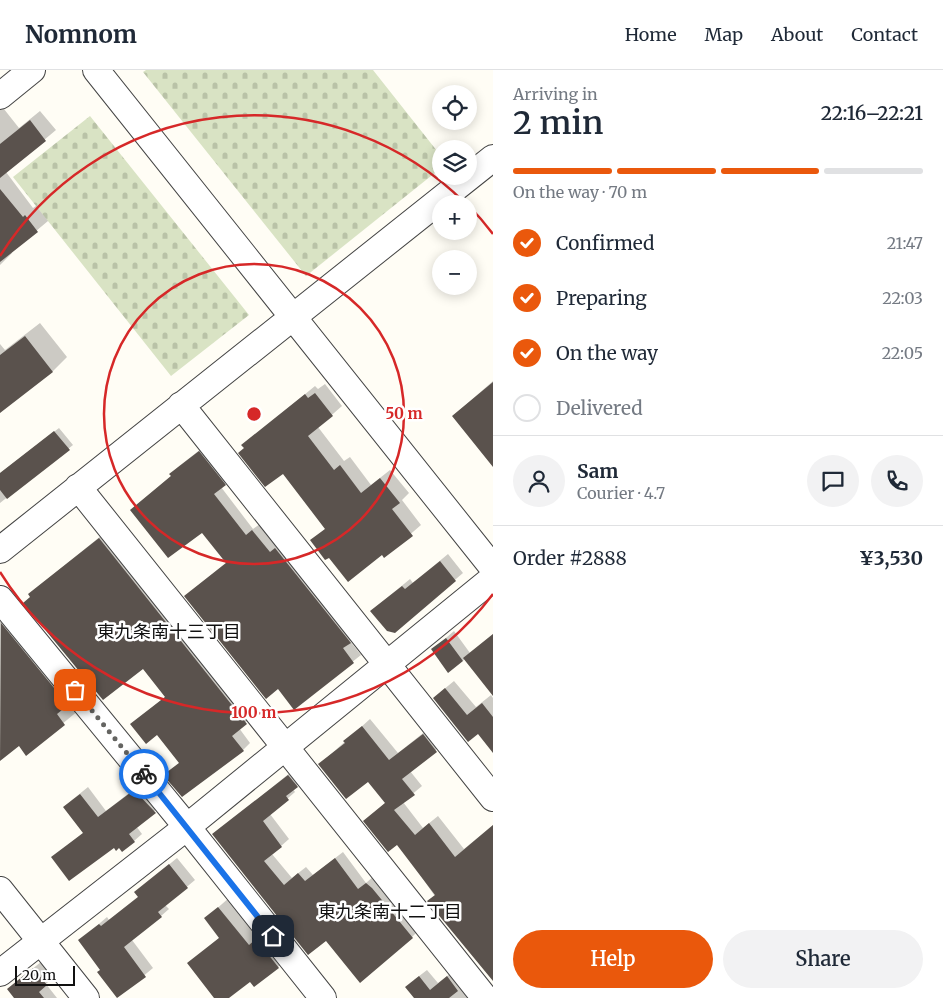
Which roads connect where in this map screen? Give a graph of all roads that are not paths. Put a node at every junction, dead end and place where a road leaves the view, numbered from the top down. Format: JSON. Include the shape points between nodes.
{"nodes":[{"id":1,"x":32,"y":70,"type":"edge"},
{"id":2,"x":108,"y":74,"type":"edge"},
{"id":3,"x":0,"y":96,"type":"edge"},
{"id":4,"x":493,"y":158,"type":"edge"},
{"id":5,"x":294,"y":318,"type":"junction"},
{"id":6,"x":181,"y":405,"type":"junction"},
{"id":7,"x":78,"y":488,"type":"junction"},
{"id":8,"x":0,"y":550,"type":"edge"},
{"id":9,"x":493,"y":568,"type":"edge"},
{"id":10,"x":493,"y":578,"type":"edge"},
{"id":11,"x":0,"y":599,"type":"edge"},
{"id":12,"x":388,"y":666,"type":"junction"},
{"id":13,"x":285,"y":748,"type":"junction"},
{"id":14,"x":493,"y":798,"type":"edge"},
{"id":15,"x":187,"y":827,"type":"junction"},
{"id":16,"x":0,"y":890,"type":"edge"},
{"id":17,"x":42,"y":940,"type":"junction"},
{"id":18,"x":0,"y":973,"type":"edge"},
{"id":19,"x":86,"y":998,"type":"edge"},
{"id":20,"x":323,"y":998,"type":"edge"},
{"id":21,"x":485,"y":998,"type":"edge"}],
"edges":[{"from":1,"to":3,"type":"street"},
{"from":2,"to":5,"type":"street"},
{"from":4,"to":5,"type":"street"},
{"from":5,"to":6,"type":"street"},
{"from":5,"to":9,"type":"street"},
{"from":6,"to":7,"type":"street"},
{"from":6,"to":12,"type":"street"},
{"from":7,"to":8,"type":"street"},
{"from":7,"to":13,"type":"street"},
{"from":10,"to":12,"type":"street"},
{"from":11,"to":15,"type":"street"},
{"from":12,"to":13,"type":"street"},
{"from":12,"to":14,"type":"street"},
{"from":13,"to":15,"type":"street"},
{"from":13,"to":21,"type":"street"},
{"from":15,"to":17,"type":"street"},
{"from":15,"to":20,"type":"street"},
{"from":16,"to":17,"type":"street"},
{"from":17,"to":18,"type":"street"},
{"from":17,"to":19,"type":"street"}]}
